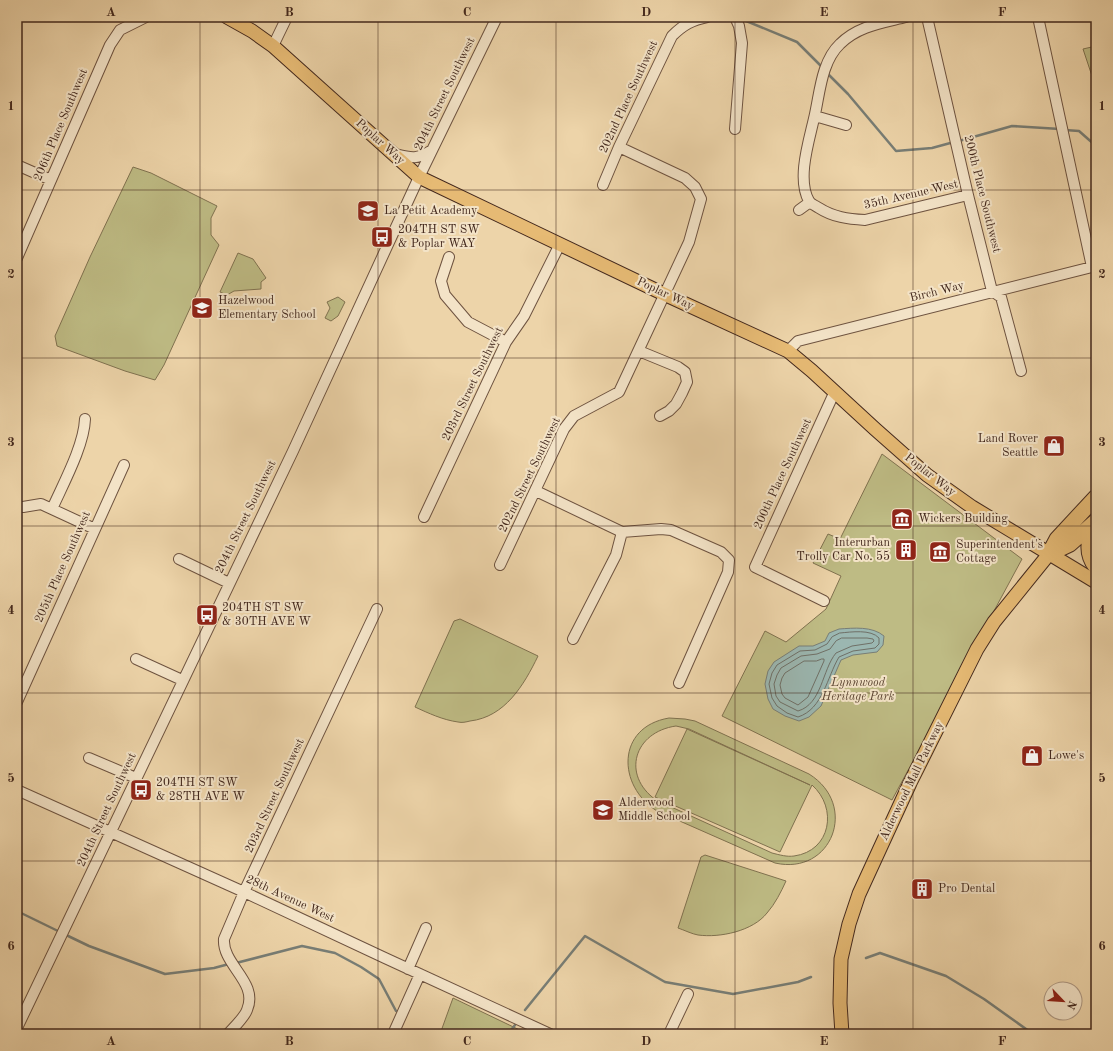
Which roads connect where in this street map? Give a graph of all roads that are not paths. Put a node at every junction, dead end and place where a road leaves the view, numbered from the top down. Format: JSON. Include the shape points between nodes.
{"nodes":[{"id":1,"x":146,"y":17,"type":"edge"},
{"id":2,"x":227,"y":17,"type":"edge"},
{"id":3,"x":287,"y":17,"type":"edge"},
{"id":4,"x":497,"y":17,"type":"edge"},
{"id":5,"x":707,"y":17,"type":"edge"},
{"id":6,"x":735,"y":17,"type":"edge"},
{"id":7,"x":906,"y":17,"type":"edge"},
{"id":8,"x":927,"y":17,"type":"edge"},
{"id":9,"x":1038,"y":17,"type":"edge"},
{"id":10,"x":273,"y":46,"type":"junction"},
{"id":11,"x":815,"y":116,"type":"junction"},
{"id":12,"x":846,"y":125,"type":"dead end"},
{"id":13,"x":735,"y":129,"type":"dead end"},
{"id":14,"x":619,"y":147,"type":"junction"},
{"id":15,"x":433,"y":148,"type":"junction"},
{"id":16,"x":394,"y":154,"type":"junction"},
{"id":17,"x":17,"y":165,"type":"edge"},
{"id":18,"x":420,"y":177,"type":"junction"},
{"id":19,"x":51,"y":180,"type":"junction"},
{"id":20,"x":603,"y":185,"type":"dead end"},
{"id":21,"x":968,"y":195,"type":"junction"},
{"id":22,"x":810,"y":202,"type":"junction"},
{"id":23,"x":799,"y":210,"type":"dead end"},
{"id":24,"x":560,"y":244,"type":"junction"},
{"id":25,"x":449,"y":257,"type":"dead end"},
{"id":26,"x":17,"y":258,"type":"edge"},
{"id":27,"x":1094,"y":266,"type":"edge"},
{"id":28,"x":992,"y":291,"type":"junction"},
{"id":29,"x":666,"y":295,"type":"junction"},
{"id":30,"x":506,"y":342,"type":"junction"},
{"id":31,"x":639,"y":351,"type":"junction"},
{"id":32,"x":788,"y":351,"type":"junction"},
{"id":33,"x":1021,"y":371,"type":"dead end"},
{"id":34,"x":835,"y":391,"type":"junction"},
{"id":35,"x":660,"y":416,"type":"dead end"},
{"id":36,"x":85,"y":419,"type":"dead end"},
{"id":37,"x":124,"y":465,"type":"dead end"},
{"id":38,"x":536,"y":491,"type":"junction"},
{"id":39,"x":1096,"y":497,"type":"edge"},
{"id":40,"x":23,"y":507,"type":"dead end"},
{"id":41,"x":52,"y":509,"type":"junction"},
{"id":42,"x":424,"y":517,"type":"dead end"},
{"id":43,"x":1096,"y":521,"type":"edge"},
{"id":44,"x":95,"y":529,"type":"junction"},
{"id":45,"x":622,"y":532,"type":"junction"},
{"id":46,"x":1049,"y":554,"type":"junction"},
{"id":47,"x":179,"y":560,"type":"dead end"},
{"id":48,"x":500,"y":565,"type":"dead end"},
{"id":49,"x":1096,"y":567,"type":"edge"},
{"id":50,"x":1096,"y":582,"type":"edge"},
{"id":51,"x":229,"y":583,"type":"junction"},
{"id":52,"x":824,"y":601,"type":"dead end"},
{"id":53,"x":377,"y":609,"type":"dead end"},
{"id":54,"x":573,"y":639,"type":"dead end"},
{"id":55,"x":136,"y":659,"type":"dead end"},
{"id":56,"x":182,"y":680,"type":"junction"},
{"id":57,"x":679,"y":683,"type":"dead end"},
{"id":58,"x":17,"y":702,"type":"edge"},
{"id":59,"x":88,"y":758,"type":"dead end"},
{"id":60,"x":136,"y":778,"type":"junction"},
{"id":61,"x":17,"y":790,"type":"edge"},
{"id":62,"x":111,"y":833,"type":"junction"},
{"id":63,"x":244,"y":892,"type":"junction"},
{"id":64,"x":426,"y":928,"type":"dead end"},
{"id":65,"x":408,"y":969,"type":"junction"},
{"id":66,"x":420,"y":974,"type":"junction"},
{"id":67,"x":688,"y":994,"type":"dead end"},
{"id":68,"x":17,"y":1028,"type":"edge"},
{"id":69,"x":228,"y":1034,"type":"edge"},
{"id":70,"x":393,"y":1034,"type":"edge"},
{"id":71,"x":550,"y":1034,"type":"edge"},
{"id":72,"x":669,"y":1034,"type":"edge"},
{"id":73,"x":842,"y":1034,"type":"edge"}],
"edges":[{"from":1,"to":19,"type":"street","name":"206th Place Southwest","via":[[120,30],[113,40]]},
{"from":2,"to":10,"type":"main road","name":"Poplar Way"},
{"from":3,"to":10,"type":"street"},
{"from":4,"to":15,"type":"street","name":"204th Street Southwest"},
{"from":5,"to":14,"type":"street","name":"202nd Place Southwest","via":[[689,22],[672,36]]},
{"from":6,"to":13,"type":"street","via":[[742,43]]},
{"from":7,"to":11,"type":"street","via":[[854,32],[840,44],[826,65]]},
{"from":8,"to":21,"type":"street","name":"200th Place Southwest"},
{"from":9,"to":27,"type":"street"},
{"from":10,"to":16,"type":"main road","name":"Poplar Way"},
{"from":11,"to":12,"type":"street"},
{"from":11,"to":22,"type":"street","via":[[807,145],[804,174]]},
{"from":14,"to":20,"type":"street","name":"202nd Place Southwest"},
{"from":14,"to":29,"type":"street","name":"202nd Street Southwest","via":[[685,178],[695,187],[701,198],[689,242]]},
{"from":15,"to":16,"type":"street","via":[[416,158]]},
{"from":15,"to":18,"type":"street","name":"204th Street Southwest"},
{"from":16,"to":18,"type":"main road","name":"Poplar Way"},
{"from":17,"to":19,"type":"street"},
{"from":18,"to":24,"type":"main road","name":"Poplar Way"},
{"from":18,"to":51,"type":"street","name":"204th Street Southwest","via":[[293,452]]},
{"from":19,"to":26,"type":"street","name":"206th Place Southwest"},
{"from":21,"to":22,"type":"street","name":"35th Avenue West","via":[[865,220],[837,217]]},
{"from":21,"to":28,"type":"street","name":"200th Place Southwest"},
{"from":22,"to":23,"type":"street"},
{"from":24,"to":29,"type":"main road","name":"Poplar Way"},
{"from":24,"to":30,"type":"street","name":"203rd Street Southwest","via":[[524,316]]},
{"from":25,"to":30,"type":"street","via":[[440,281],[445,295],[468,322]]},
{"from":27,"to":28,"type":"street","name":"Birch Way"},
{"from":28,"to":32,"type":"street","name":"Birch Way","via":[[798,341]]},
{"from":28,"to":33,"type":"street","name":"200th Place Southwest","via":[[1001,297]]},
{"from":29,"to":31,"type":"street","name":"202nd Street Southwest"},
{"from":29,"to":32,"type":"main road","name":"Poplar Way"},
{"from":30,"to":42,"type":"street","name":"203rd Street Southwest"},
{"from":31,"to":35,"type":"street","via":[[685,372],[688,382],[682,394],[676,404]]},
{"from":31,"to":38,"type":"street","name":"202nd Street Southwest","via":[[619,392],[574,416],[564,429]]},
{"from":32,"to":34,"type":"main road","name":"Poplar Way"},
{"from":34,"to":46,"type":"main road","name":"Poplar Way","via":[[927,475],[972,507]]},
{"from":34,"to":52,"type":"street","name":"200th Place Southwest","via":[[755,567]]},
{"from":36,"to":41,"type":"street","via":[[79,447]]},
{"from":37,"to":44,"type":"street","name":"205th Place Southwest"},
{"from":38,"to":45,"type":"street"},
{"from":38,"to":48,"type":"street","name":"202nd Street Southwest"},
{"from":39,"to":46,"type":"highway","via":[[1057,539]]},
{"from":40,"to":41,"type":"street","via":[[42,504]]},
{"from":41,"to":44,"type":"street"},
{"from":43,"to":46,"type":"highway","via":[[1070,544]]},
{"from":43,"to":49,"type":"highway","via":[[1088,548]]},
{"from":44,"to":58,"type":"street","name":"205th Place Southwest"},
{"from":45,"to":54,"type":"street","via":[[616,555]]},
{"from":45,"to":57,"type":"street","via":[[661,528],[671,530],[721,552],[729,560],[728,572]]},
{"from":46,"to":50,"type":"main road","name":"Poplar Way"},
{"from":46,"to":73,"type":"main road","name":"Alderwood Mall Parkway","via":[[994,622],[976,649],[859,894],[841,959]]},
{"from":47,"to":51,"type":"street"},
{"from":51,"to":56,"type":"street","name":"204th Street Southwest"},
{"from":53,"to":63,"type":"street","name":"203rd Street Southwest"},
{"from":55,"to":56,"type":"street"},
{"from":56,"to":60,"type":"street","name":"204th Street Southwest"},
{"from":59,"to":60,"type":"street"},
{"from":60,"to":62,"type":"street","name":"204th Street Southwest"},
{"from":61,"to":62,"type":"street","name":"28th Avenue West"},
{"from":62,"to":63,"type":"street","name":"28th Avenue West"},
{"from":62,"to":68,"type":"street","name":"204th Street Southwest"},
{"from":63,"to":65,"type":"street","name":"28th Avenue West"},
{"from":63,"to":69,"type":"street","name":"203rd Street Southwest","via":[[223,944],[246,985],[250,998],[247,1010]]},
{"from":64,"to":65,"type":"street"},
{"from":65,"to":66,"type":"street","name":"28th Avenue West"},
{"from":66,"to":70,"type":"street"},
{"from":66,"to":71,"type":"street","name":"28th Avenue West"},
{"from":67,"to":72,"type":"street"}]}
